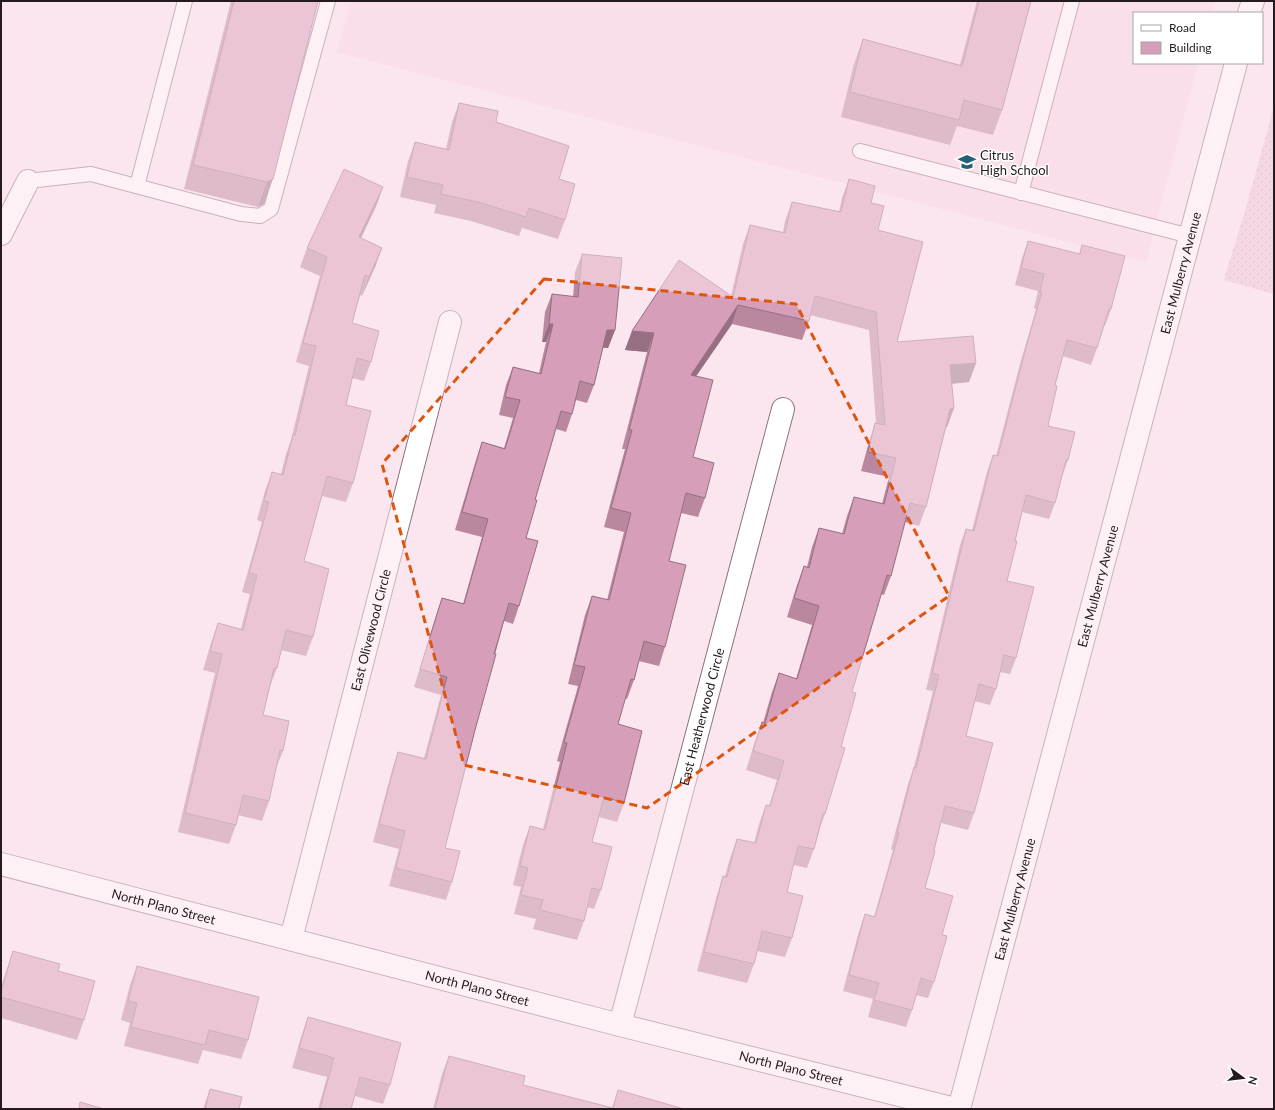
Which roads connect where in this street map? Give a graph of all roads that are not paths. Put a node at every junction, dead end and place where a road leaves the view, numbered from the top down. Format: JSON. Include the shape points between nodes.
{"nodes":[{"id":1,"x":185,"y":1,"type":"edge"},
{"id":2,"x":328,"y":1,"type":"edge"},
{"id":3,"x":1072,"y":1,"type":"edge"},
{"id":4,"x":1253,"y":1,"type":"edge"},
{"id":5,"x":1249,"y":12,"type":"edge"},
{"id":6,"x":1236,"y":64,"type":"edge"},
{"id":7,"x":860,"y":151,"type":"dead end"},
{"id":8,"x":28,"y":181,"type":"joint"},
{"id":9,"x":136,"y":186,"type":"junction"},
{"id":10,"x":1021,"y":193,"type":"junction"},
{"id":11,"x":1,"y":234,"type":"edge"},
{"id":12,"x":1190,"y":236,"type":"junction"},
{"id":13,"x":450,"y":322,"type":"dead end"},
{"id":14,"x":783,"y":409,"type":"dead end"},
{"id":15,"x":1,"y":864,"type":"edge"},
{"id":16,"x":291,"y":939,"type":"junction"},
{"id":17,"x":620,"y":1025,"type":"junction"},
{"id":18,"x":955,"y":1109,"type":"edge"},
{"id":19,"x":959,"y":1109,"type":"edge"}],
"edges":[{"from":1,"to":9,"type":"lane"},
{"from":2,"to":9,"type":"lane","via":[[271,209],[260,216],[241,214]]},
{"from":3,"to":10,"type":"lane"},
{"from":4,"to":5,"type":"street"},
{"from":6,"to":12,"type":"street","name":"East Mulberry Avenue"},
{"from":7,"to":10,"type":"lane"},
{"from":8,"to":9,"type":"lane","via":[[91,174]]},
{"from":8,"to":11,"type":"street"},
{"from":10,"to":12,"type":"lane"},
{"from":12,"to":19,"type":"street","name":"East Mulberry Avenue"},
{"from":13,"to":16,"type":"street","name":"East Olivewood Circle"},
{"from":14,"to":17,"type":"street","name":"East Heatherwood Circle"},
{"from":15,"to":16,"type":"street","name":"North Plano Street"},
{"from":16,"to":17,"type":"street","name":"North Plano Street"},
{"from":17,"to":18,"type":"street","name":"North Plano Street"}]}
